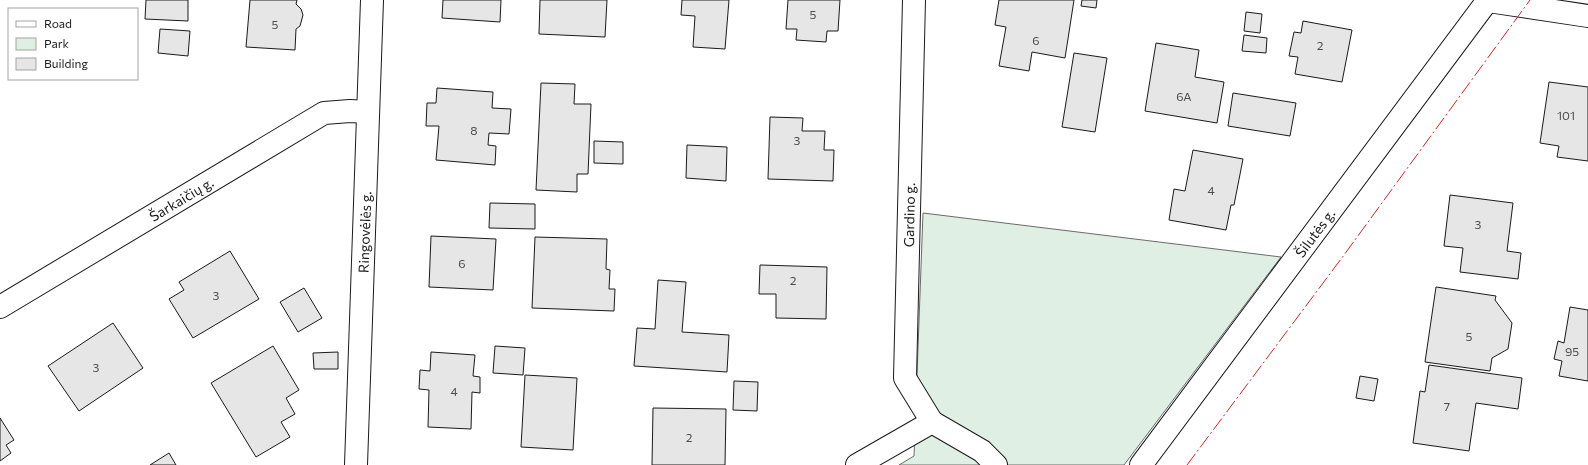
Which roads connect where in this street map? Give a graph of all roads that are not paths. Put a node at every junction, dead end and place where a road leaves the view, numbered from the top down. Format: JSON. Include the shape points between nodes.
{"nodes":[{"id":1,"x":372,"y":0,"type":"edge"},
{"id":2,"x":914,"y":0,"type":"edge"},
{"id":3,"x":1488,"y":1,"type":"edge"},
{"id":4,"x":1588,"y":16,"type":"edge"},
{"id":5,"x":368,"y":112,"type":"junction"},
{"id":6,"x":0,"y":307,"type":"edge"},
{"id":7,"x":932,"y":422,"type":"junction"},
{"id":8,"x":356,"y":465,"type":"edge"},
{"id":9,"x":857,"y":465,"type":"edge"},
{"id":10,"x":996,"y":465,"type":"edge"},
{"id":11,"x":1141,"y":465,"type":"edge"}],
"edges":[{"from":1,"to":5,"type":"street","name":"Ringovėlės g."},
{"from":2,"to":7,"type":"street","name":"Gardino g.","via":[[905,378]]},
{"from":3,"to":4,"type":"street"},
{"from":3,"to":11,"type":"street","name":"Šilutės g."},
{"from":5,"to":6,"type":"street","name":"Šarkaičių g.","via":[[324,114]]},
{"from":5,"to":8,"type":"street","name":"Ringovėlės g."},
{"from":7,"to":9,"type":"street"},
{"from":7,"to":10,"type":"street","via":[[982,451]]}]}
